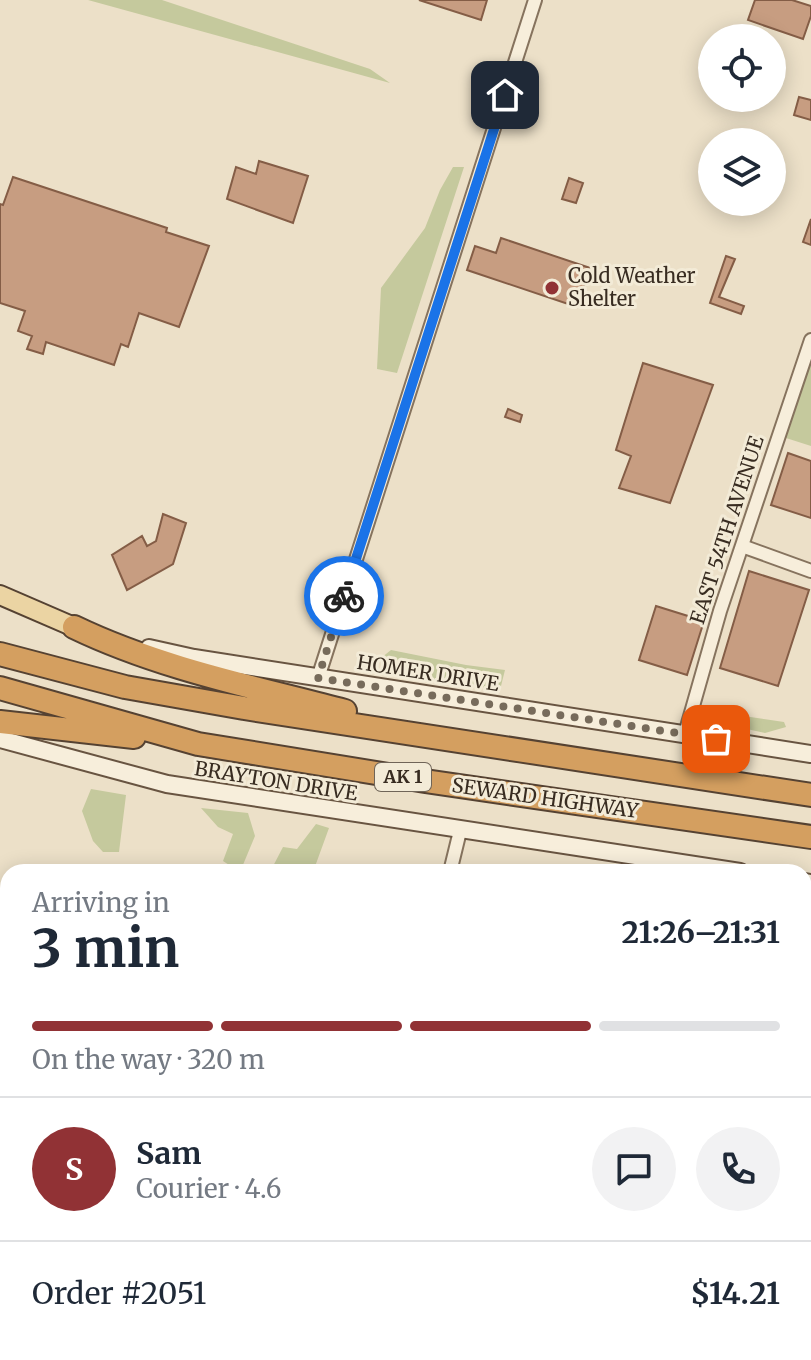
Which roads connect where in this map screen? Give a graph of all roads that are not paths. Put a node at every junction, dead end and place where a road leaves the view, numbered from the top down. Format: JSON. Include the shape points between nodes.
{"nodes":[{"id":1,"x":535,"y":0,"type":"edge"},
{"id":2,"x":811,"y":340,"type":"edge"},
{"id":3,"x":742,"y":546,"type":"junction"},
{"id":4,"x":811,"y":571,"type":"edge"},
{"id":5,"x":0,"y":595,"type":"edge"},
{"id":6,"x":74,"y":627,"type":"junction"},
{"id":7,"x":0,"y":654,"type":"edge"},
{"id":8,"x":318,"y":678,"type":"junction"},
{"id":9,"x":0,"y":688,"type":"edge"},
{"id":10,"x":0,"y":722,"type":"edge"},
{"id":11,"x":685,"y":734,"type":"junction"},
{"id":12,"x":0,"y":739,"type":"edge"},
{"id":13,"x":451,"y":739,"type":"junction"},
{"id":14,"x":198,"y":744,"type":"junction"},
{"id":15,"x":811,"y":754,"type":"edge"},
{"id":16,"x":811,"y":795,"type":"edge"},
{"id":17,"x":460,"y":831,"type":"junction"},
{"id":18,"x":811,"y":837,"type":"edge"},
{"id":19,"x":452,"y":864,"type":"edge"},
{"id":20,"x":685,"y":864,"type":"edge"}],
"edges":[{"from":1,"to":8,"type":"street"},
{"from":2,"to":3,"type":"street","name":"EAST 54TH AVENUE"},
{"from":3,"to":4,"type":"street"},
{"from":3,"to":11,"type":"street","name":"EAST 54TH AVENUE"},
{"from":5,"to":6,"type":"main road","name":"HOMER DRIVE"},
{"from":6,"to":8,"type":"main road","name":"HOMER DRIVE","via":[[194,658]]},
{"from":6,"to":13,"type":"highway","via":[[108,644],[193,670]]},
{"from":7,"to":13,"type":"highway","number":"AK 1","via":[[125,687]]},
{"from":8,"to":11,"type":"main road","name":"HOMER DRIVE"},
{"from":9,"to":14,"type":"highway","name":"SEWARD HIGHWAY","number":"AK 1"},
{"from":10,"to":14,"type":"highway"},
{"from":11,"to":15,"type":"main road","name":"HOMER DRIVE"},
{"from":12,"to":17,"type":"main road","name":"BRAYTON DRIVE","via":[[167,784]]},
{"from":13,"to":16,"type":"highway","number":"AK 1"},
{"from":14,"to":18,"type":"highway","name":"SEWARD HIGHWAY","number":"AK 1"},
{"from":17,"to":19,"type":"street"},
{"from":17,"to":20,"type":"main road","name":"BRAYTON DRIVE"}]}
